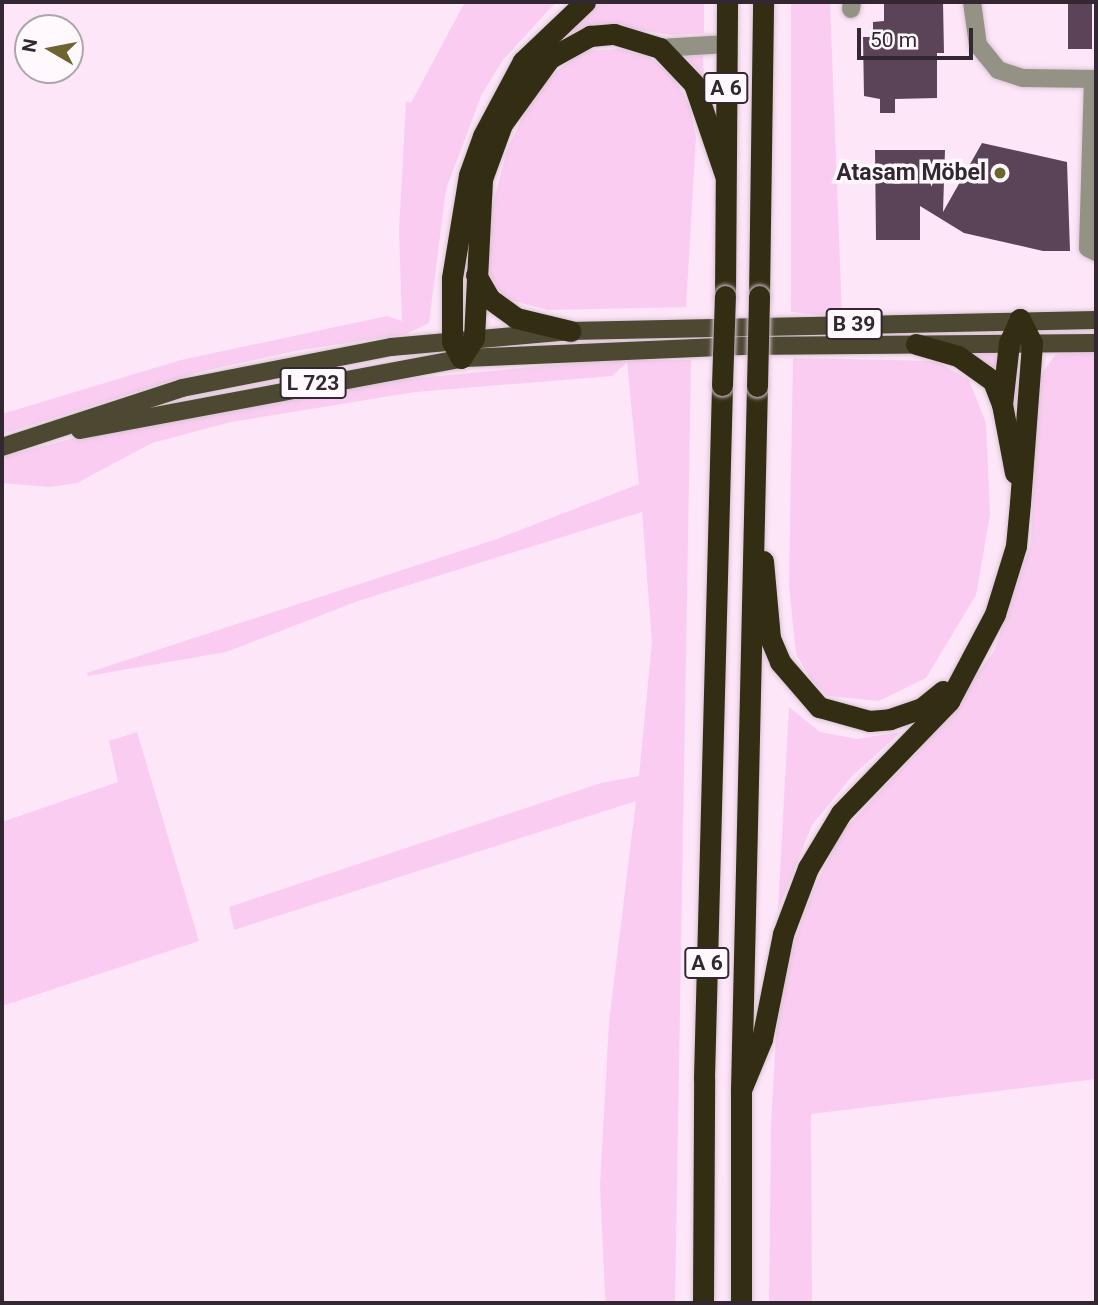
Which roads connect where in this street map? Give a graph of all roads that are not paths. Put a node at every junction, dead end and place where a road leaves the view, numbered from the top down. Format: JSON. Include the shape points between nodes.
{"nodes":[{"id":1,"x":585,"y":2,"type":"edge"},
{"id":2,"x":727,"y":2,"type":"edge"},
{"id":3,"x":763,"y":2,"type":"edge"},
{"id":4,"x":972,"y":2,"type":"edge"},
{"id":5,"x":727,"y":44,"type":"junction"},
{"id":6,"x":660,"y":48,"type":"junction"},
{"id":7,"x":1094,"y":79,"type":"edge"},
{"id":8,"x":725,"y":175,"type":"junction"},
{"id":9,"x":1096,"y":252,"type":"edge"},
{"id":10,"x":474,"y":273,"type":"junction"},
{"id":11,"x":1020,"y":319,"type":"junction"},
{"id":12,"x":1096,"y":320,"type":"edge"},
{"id":13,"x":570,"y":331,"type":"junction"},
{"id":14,"x":474,"y":338,"type":"junction"},
{"id":15,"x":452,"y":341,"type":"junction"},
{"id":16,"x":1009,"y":342,"type":"junction"},
{"id":17,"x":1032,"y":343,"type":"junction"},
{"id":18,"x":1096,"y":343,"type":"edge"},
{"id":19,"x":916,"y":344,"type":"junction"},
{"id":20,"x":502,"y":357,"type":"joint"},
{"id":21,"x":465,"y":358,"type":"junction"},
{"id":22,"x":1002,"y":404,"type":"junction"},
{"id":23,"x":7,"y":445,"type":"edge"},
{"id":24,"x":754,"y":498,"type":"junction"},
{"id":25,"x":1020,"y":503,"type":"junction"},
{"id":26,"x":962,"y":677,"type":"junction"},
{"id":27,"x":741,"y":1090,"type":"junction"},
{"id":28,"x":703,"y":1303,"type":"edge"},
{"id":29,"x":741,"y":1303,"type":"edge"}],
"edges":[{"from":1,"to":15,"type":"highway","via":[[523,61],[483,136],[458,238]]},
{"from":2,"to":5,"type":"highway","number":"A 6"},
{"from":3,"to":24,"type":"highway","number":"A 6","bridge":true},
{"from":4,"to":7,"type":"street","via":[[978,45],[998,70],[1016,77]]},
{"from":5,"to":6,"type":"street"},
{"from":5,"to":8,"type":"highway","number":"A 6"},
{"from":6,"to":8,"type":"highway","via":[[694,85]]},
{"from":6,"to":10,"type":"highway","via":[[614,34],[590,36],[550,58],[537,71],[502,124],[482,179]]},
{"from":7,"to":9,"type":"street","via":[[1088,248]]},
{"from":8,"to":28,"type":"highway","number":"A 6","bridge":true},
{"from":10,"to":13,"type":"highway","via":[[490,299],[516,318]]},
{"from":10,"to":14,"type":"highway"},
{"from":11,"to":12,"type":"main road","number":"B 39"},
{"from":11,"to":13,"type":"main road","number":"B 39"},
{"from":11,"to":16,"type":"highway"},
{"from":11,"to":17,"type":"highway"},
{"from":13,"to":14,"type":"main road","number":"L 723"},
{"from":14,"to":15,"type":"main road","number":"L 723"},
{"from":14,"to":21,"type":"highway"},
{"from":15,"to":21,"type":"highway"},
{"from":15,"to":23,"type":"main road","number":"L 723","via":[[247,373],[120,407]]},
{"from":16,"to":17,"type":"main road","number":"B 39"},
{"from":16,"to":19,"type":"main road","number":"B 39"},
{"from":16,"to":22,"type":"highway"},
{"from":17,"to":18,"type":"main road","number":"B 39"},
{"from":17,"to":25,"type":"highway"},
{"from":19,"to":20,"type":"main road","number":"B 39"},
{"from":19,"to":22,"type":"highway","via":[[958,356],[981,371],[993,382]]},
{"from":20,"to":21,"type":"main road","number":"L 723"},
{"from":21,"to":23,"type":"main road","number":"L 723"},
{"from":22,"to":25,"type":"highway"},
{"from":24,"to":26,"type":"highway","via":[[770,638],[780,662],[819,708],[869,721],[890,719],[922,708]]},
{"from":24,"to":27,"type":"highway","number":"A 6"},
{"from":25,"to":26,"type":"highway","via":[[1006,584]]},
{"from":26,"to":27,"type":"highway","via":[[949,701],[841,813],[808,868],[783,934],[762,1039]]},
{"from":27,"to":29,"type":"highway","number":"A 6"}]}
